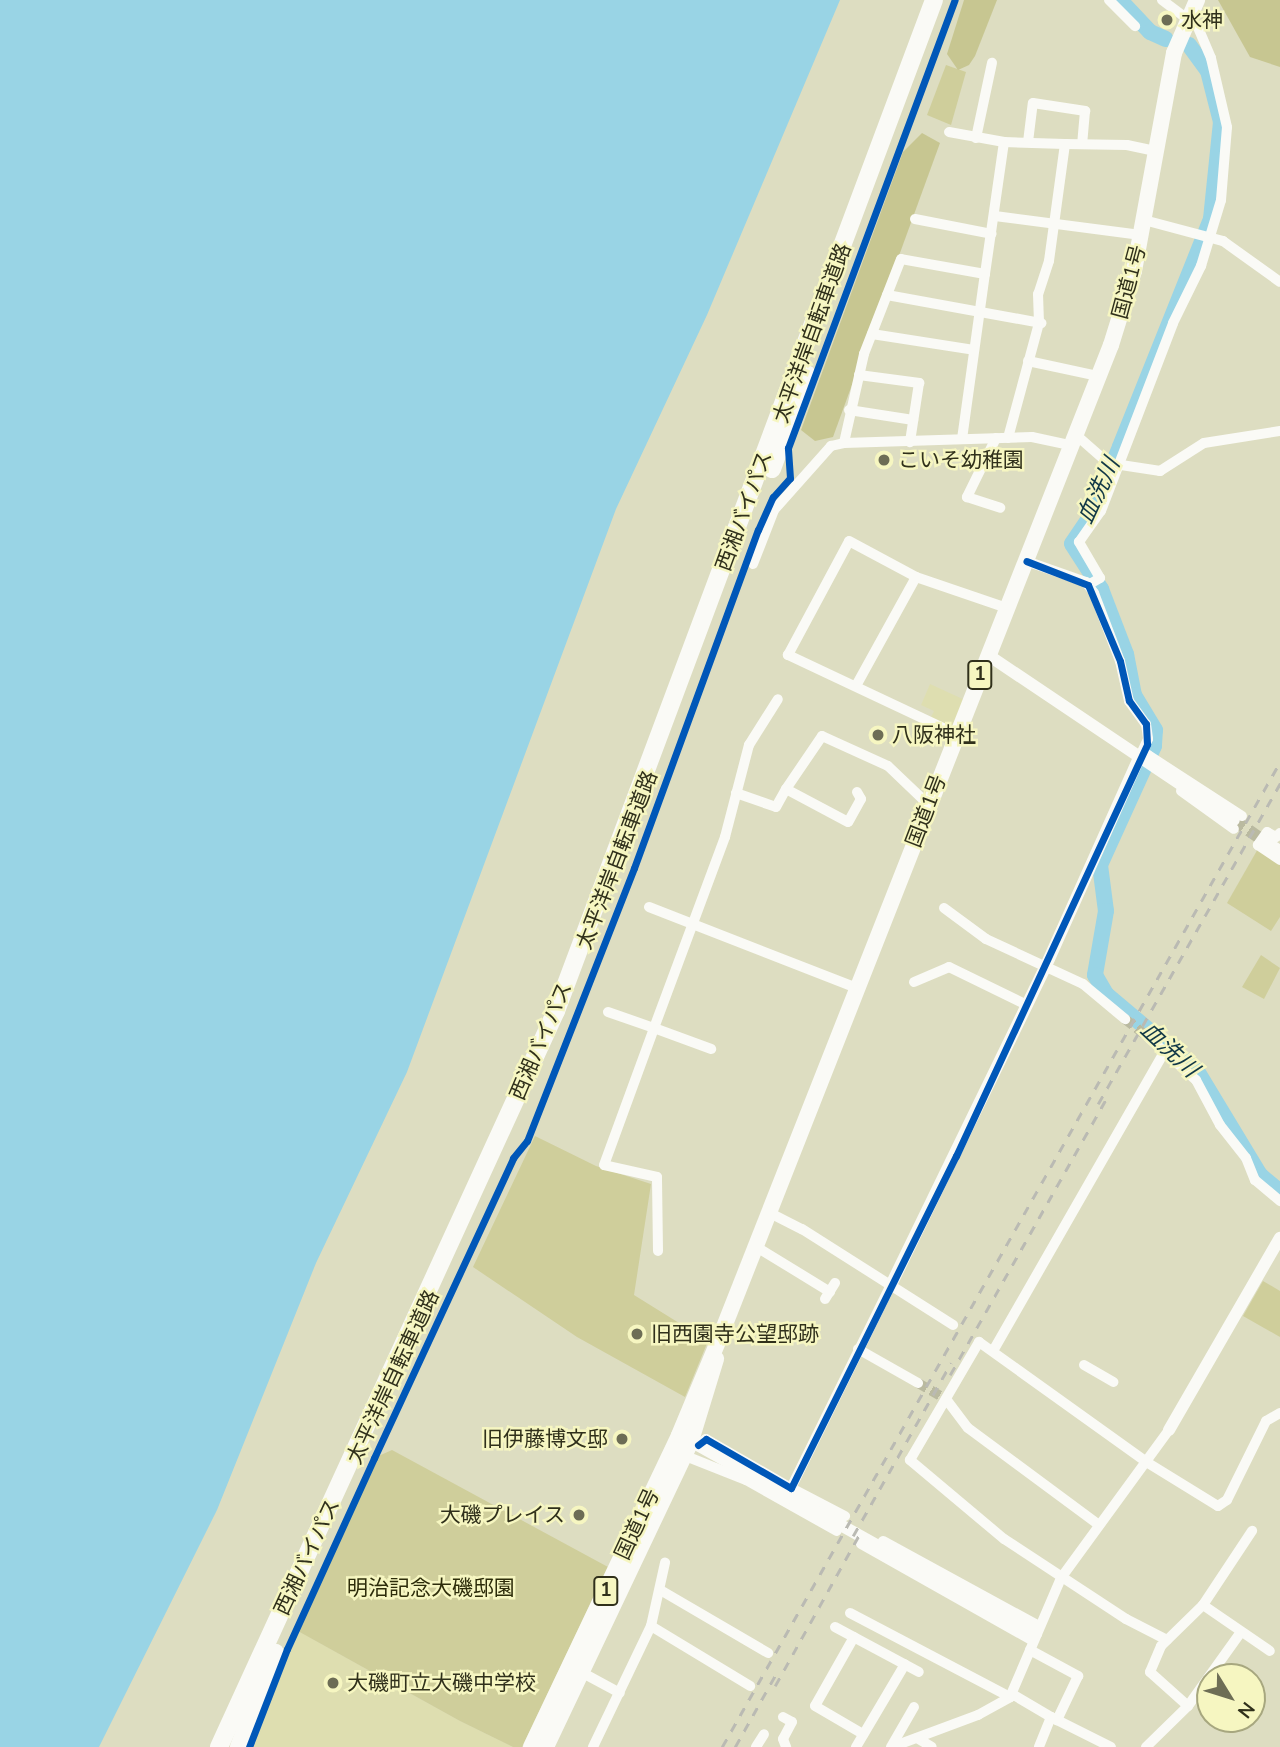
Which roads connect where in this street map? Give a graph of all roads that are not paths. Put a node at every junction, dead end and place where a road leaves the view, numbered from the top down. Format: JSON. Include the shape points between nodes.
{"nodes":[{"id":1,"x":934,"y":0,"type":"edge"},
{"id":2,"x":946,"y":0,"type":"edge"},
{"id":3,"x":1109,"y":0,"type":"edge"},
{"id":4,"x":1162,"y":0,"type":"edge"},
{"id":5,"x":1197,"y":0,"type":"edge"},
{"id":6,"x":1188,"y":17,"type":"junction"},
{"id":7,"x":1135,"y":26,"type":"dead end"},
{"id":8,"x":992,"y":63,"type":"dead end"},
{"id":9,"x":949,"y":132,"type":"dead end"},
{"id":10,"x":976,"y":138,"type":"junction"},
{"id":11,"x":1004,"y":142,"type":"junction"},
{"id":12,"x":1028,"y":142,"type":"junction"},
{"id":13,"x":1065,"y":144,"type":"junction"},
{"id":14,"x":1082,"y":144,"type":"junction"},
{"id":15,"x":1156,"y":151,"type":"junction"},
{"id":16,"x":995,"y":216,"type":"junction"},
{"id":17,"x":915,"y":219,"type":"dead end"},
{"id":18,"x":1053,"y":220,"type":"junction"},
{"id":19,"x":1143,"y":227,"type":"junction"},
{"id":20,"x":992,"y":234,"type":"junction"},
{"id":21,"x":1208,"y":237,"type":"junction"},
{"id":22,"x":985,"y":274,"type":"junction"},
{"id":23,"x":1280,"y":282,"type":"edge"},
{"id":24,"x":887,"y":295,"type":"junction"},
{"id":25,"x":979,"y":312,"type":"junction"},
{"id":26,"x":1040,"y":323,"type":"junction"},
{"id":27,"x":872,"y":334,"type":"junction"},
{"id":28,"x":974,"y":350,"type":"junction"},
{"id":29,"x":1028,"y":361,"type":"junction"},
{"id":30,"x":859,"y":375,"type":"junction"},
{"id":31,"x":1098,"y":376,"type":"junction"},
{"id":32,"x":849,"y":410,"type":"junction"},
{"id":33,"x":913,"y":420,"type":"junction"},
{"id":34,"x":1280,"y":431,"type":"edge"},
{"id":35,"x":996,"y":438,"type":"junction"},
{"id":36,"x":1008,"y":438,"type":"junction"},
{"id":37,"x":962,"y":439,"type":"junction"},
{"id":38,"x":1073,"y":440,"type":"junction"},
{"id":39,"x":910,"y":442,"type":"junction"},
{"id":40,"x":844,"y":443,"type":"junction"},
{"id":41,"x":1114,"y":465,"type":"junction"},
{"id":42,"x":999,"y":508,"type":"dead end"},
{"id":43,"x":1026,"y":561,"type":"junction"},
{"id":44,"x":753,"y":564,"type":"dead end"},
{"id":45,"x":916,"y":577,"type":"junction"},
{"id":46,"x":1092,"y":583,"type":"junction"},
{"id":47,"x":1007,"y":608,"type":"junction"},
{"id":48,"x":988,"y":655,"type":"junction"},
{"id":49,"x":857,"y":684,"type":"junction"},
{"id":50,"x":778,"y":699,"type":"dead end"},
{"id":51,"x":956,"y":734,"type":"junction"},
{"id":52,"x":1146,"y":760,"type":"junction"},
{"id":53,"x":786,"y":789,"type":"junction"},
{"id":54,"x":857,"y":792,"type":"dead end"},
{"id":55,"x":736,"y":793,"type":"junction"},
{"id":56,"x":929,"y":805,"type":"junction"},
{"id":57,"x":1237,"y":822,"type":"tunnel mouth"},
{"id":58,"x":1275,"y":838,"type":"edge"},
{"id":59,"x":1280,"y":851,"type":"edge"},
{"id":60,"x":1280,"y":860,"type":"edge"},
{"id":61,"x":649,"y":908,"type":"dead end"},
{"id":62,"x":944,"y":908,"type":"dead end"},
{"id":63,"x":691,"y":924,"type":"junction"},
{"id":64,"x":1045,"y":968,"type":"junction"},
{"id":65,"x":914,"y":982,"type":"dead end"},
{"id":66,"x":857,"y":988,"type":"junction"},
{"id":67,"x":1027,"y":1005,"type":"junction"},
{"id":68,"x":1133,"y":1010,"type":"tunnel mouth"},
{"id":69,"x":608,"y":1012,"type":"dead end"},
{"id":70,"x":654,"y":1028,"type":"junction"},
{"id":71,"x":1149,"y":1038,"type":"tunnel mouth"},
{"id":72,"x":710,"y":1049,"type":"dead end"},
{"id":73,"x":1165,"y":1051,"type":"junction"},
{"id":74,"x":1280,"y":1201,"type":"edge"},
{"id":75,"x":768,"y":1212,"type":"junction"},
{"id":76,"x":1280,"y":1238,"type":"edge"},
{"id":77,"x":755,"y":1246,"type":"junction"},
{"id":78,"x":658,"y":1251,"type":"dead end"},
{"id":79,"x":890,"y":1287,"type":"junction"},
{"id":80,"x":830,"y":1291,"type":"dead end"},
{"id":81,"x":953,"y":1325,"type":"dead end"},
{"id":82,"x":858,"y":1349,"type":"junction"},
{"id":83,"x":993,"y":1351,"type":"junction"},
{"id":84,"x":1084,"y":1365,"type":"dead end"},
{"id":85,"x":1114,"y":1382,"type":"dead end"},
{"id":86,"x":918,"y":1383,"type":"tunnel mouth"},
{"id":87,"x":946,"y":1399,"type":"tunnel mouth"},
{"id":88,"x":1280,"y":1413,"type":"edge"},
{"id":89,"x":1169,"y":1430,"type":"joint"},
{"id":90,"x":688,"y":1444,"type":"junction"},
{"id":91,"x":1148,"y":1463,"type":"junction"},
{"id":92,"x":791,"y":1488,"type":"junction"},
{"id":93,"x":845,"y":1516,"type":"dead end"},
{"id":94,"x":1098,"y":1525,"type":"junction"},
{"id":95,"x":836,"y":1531,"type":"dead end"},
{"id":96,"x":1252,"y":1531,"type":"dead end"},
{"id":97,"x":883,"y":1541,"type":"dead end"},
{"id":98,"x":861,"y":1544,"type":"dead end"},
{"id":99,"x":896,"y":1548,"type":"junction"},
{"id":100,"x":885,"y":1558,"type":"junction"},
{"id":101,"x":665,"y":1563,"type":"dead end"},
{"id":102,"x":1062,"y":1578,"type":"junction"},
{"id":103,"x":662,"y":1591,"type":"junction"},
{"id":104,"x":1203,"y":1605,"type":"junction"},
{"id":105,"x":850,"y":1613,"type":"dead end"},
{"id":106,"x":650,"y":1626,"type":"junction"},
{"id":107,"x":835,"y":1627,"type":"dead end"},
{"id":108,"x":1241,"y":1632,"type":"junction"},
{"id":109,"x":854,"y":1637,"type":"junction"},
{"id":110,"x":1035,"y":1638,"type":"junction"},
{"id":111,"x":1167,"y":1640,"type":"junction"},
{"id":112,"x":1270,"y":1651,"type":"dead end"},
{"id":113,"x":275,"y":1653,"type":"junction"},
{"id":114,"x":768,"y":1653,"type":"dead end"},
{"id":115,"x":905,"y":1664,"type":"junction"},
{"id":116,"x":581,"y":1672,"type":"junction"},
{"id":117,"x":919,"y":1672,"type":"dead end"},
{"id":118,"x":750,"y":1686,"type":"dead end"},
{"id":119,"x":620,"y":1693,"type":"junction"},
{"id":120,"x":1011,"y":1696,"type":"junction"},
{"id":121,"x":1188,"y":1706,"type":"junction"},
{"id":122,"x":914,"y":1707,"type":"dead end"},
{"id":123,"x":1054,"y":1718,"type":"junction"},
{"id":124,"x":790,"y":1721,"type":"dead end"},
{"id":125,"x":764,"y":1734,"type":"dead end"},
{"id":126,"x":863,"y":1734,"type":"junction"},
{"id":127,"x":918,"y":1738,"type":"junction"},
{"id":128,"x":219,"y":1747,"type":"edge"},
{"id":129,"x":231,"y":1747,"type":"edge"},
{"id":130,"x":239,"y":1747,"type":"edge"},
{"id":131,"x":531,"y":1747,"type":"edge"},
{"id":132,"x":546,"y":1747,"type":"edge"},
{"id":133,"x":593,"y":1747,"type":"edge"},
{"id":134,"x":756,"y":1747,"type":"edge"},
{"id":135,"x":786,"y":1747,"type":"edge"},
{"id":136,"x":856,"y":1747,"type":"edge"},
{"id":137,"x":891,"y":1747,"type":"edge"},
{"id":138,"x":932,"y":1747,"type":"edge"},
{"id":139,"x":1039,"y":1747,"type":"edge"},
{"id":140,"x":1111,"y":1747,"type":"edge"},
{"id":141,"x":1146,"y":1747,"type":"edge"}],
"edges":[{"from":1,"to":128,"type":"highway","name":"西湘バイパス","via":[[556,1011]]},
{"from":2,"to":113,"type":"highway","name":"西湘バイパス","via":[[566,1015]]},
{"from":3,"to":7,"type":"street"},
{"from":4,"to":6,"type":"street"},
{"from":5,"to":6,"type":"highway","name":"国道1号","number":"1"},
{"from":6,"to":15,"type":"highway","name":"国道1号","number":"1","via":[[1174,53]]},
{"from":6,"to":21,"type":"street","via":[[1208,48],[1227,127],[1221,200]]},
{"from":8,"to":10,"type":"street"},
{"from":9,"to":10,"type":"street"},
{"from":10,"to":11,"type":"street"},
{"from":11,"to":12,"type":"street"},
{"from":11,"to":16,"type":"street"},
{"from":12,"to":13,"type":"street"},
{"from":12,"to":14,"type":"street","via":[[1033,103],[1084,111]]},
{"from":13,"to":14,"type":"street"},
{"from":13,"to":18,"type":"street"},
{"from":14,"to":15,"type":"street"},
{"from":15,"to":19,"type":"highway","name":"国道1号","number":"1"},
{"from":16,"to":18,"type":"street"},
{"from":16,"to":20,"type":"street"},
{"from":17,"to":20,"type":"street"},
{"from":18,"to":19,"type":"street"},
{"from":18,"to":26,"type":"street","via":[[1049,261],[1038,294]]},
{"from":19,"to":21,"type":"street"},
{"from":19,"to":31,"type":"highway","name":"国道1号","number":"1","via":[[1125,305]]},
{"from":20,"to":22,"type":"street"},
{"from":21,"to":23,"type":"street","via":[[1235,247]]},
{"from":21,"to":41,"type":"street"},
{"from":22,"to":24,"type":"street","via":[[901,260]]},
{"from":22,"to":25,"type":"street"},
{"from":24,"to":25,"type":"street"},
{"from":24,"to":27,"type":"street"},
{"from":25,"to":26,"type":"street"},
{"from":25,"to":28,"type":"street"},
{"from":26,"to":29,"type":"street"},
{"from":27,"to":28,"type":"street"},
{"from":27,"to":30,"type":"street"},
{"from":28,"to":37,"type":"street"},
{"from":29,"to":31,"type":"street"},
{"from":29,"to":36,"type":"street"},
{"from":30,"to":32,"type":"street"},
{"from":30,"to":33,"type":"street","via":[[919,383]]},
{"from":31,"to":38,"type":"highway","name":"国道1号","number":"1"},
{"from":32,"to":33,"type":"street"},
{"from":32,"to":40,"type":"street"},
{"from":33,"to":39,"type":"street"},
{"from":34,"to":41,"type":"street","via":[[1203,443],[1160,471]]},
{"from":35,"to":36,"type":"street"},
{"from":35,"to":37,"type":"street"},
{"from":35,"to":42,"type":"street","via":[[963,499]]},
{"from":36,"to":38,"type":"street"},
{"from":37,"to":39,"type":"street"},
{"from":38,"to":41,"type":"street"},
{"from":38,"to":43,"type":"highway","name":"国道1号","number":"1"},
{"from":39,"to":40,"type":"street"},
{"from":40,"to":44,"type":"street","via":[[831,446],[774,510]]},
{"from":41,"to":46,"type":"street","via":[[1101,511],[1079,542]]},
{"from":43,"to":46,"type":"street"},
{"from":43,"to":47,"type":"highway","name":"国道1号","number":"1"},
{"from":45,"to":47,"type":"street"},
{"from":45,"to":49,"type":"street"},
{"from":45,"to":49,"type":"street","via":[[849,541],[788,654]]},
{"from":46,"to":52,"type":"street","via":[[1129,701],[1146,724]]},
{"from":47,"to":48,"type":"highway","name":"国道1号","number":"1"},
{"from":48,"to":51,"type":"highway","name":"国道1号","number":"1"},
{"from":48,"to":52,"type":"street"},
{"from":49,"to":51,"type":"street"},
{"from":50,"to":55,"type":"street","via":[[749,745]]},
{"from":51,"to":56,"type":"highway","name":"国道1号","number":"1"},
{"from":52,"to":57,"type":"street"},
{"from":52,"to":64,"type":"street"},
{"from":53,"to":54,"type":"street","via":[[848,822],[860,799]]},
{"from":53,"to":55,"type":"street","via":[[776,807]]},
{"from":53,"to":56,"type":"street","via":[[822,736],[888,766]]},
{"from":55,"to":63,"type":"street","via":[[725,837]]},
{"from":56,"to":66,"type":"highway","name":"国道1号","number":"1"},
{"from":58,"to":59,"type":"street"},
{"from":58,"to":60,"type":"street","via":[[1267,832],[1258,845]]},
{"from":61,"to":63,"type":"street"},
{"from":62,"to":64,"type":"street","via":[[986,939]]},
{"from":63,"to":66,"type":"street"},
{"from":63,"to":70,"type":"street"},
{"from":64,"to":67,"type":"street"},
{"from":64,"to":68,"type":"street","via":[[1092,992],[1125,1022]]},
{"from":65,"to":67,"type":"street","via":[[949,967]]},
{"from":66,"to":75,"type":"highway","name":"国道1号","number":"1"},
{"from":67,"to":79,"type":"street"},
{"from":69,"to":70,"type":"street"},
{"from":70,"to":72,"type":"street"},
{"from":70,"to":78,"type":"street","via":[[604,1165],[657,1177]]},
{"from":71,"to":73,"type":"street"},
{"from":73,"to":74,"type":"street","via":[[1195,1080],[1246,1158],[1255,1180]]},
{"from":73,"to":83,"type":"street"},
{"from":75,"to":77,"type":"highway","name":"国道1号","number":"1"},
{"from":75,"to":79,"type":"street","via":[[802,1228]]},
{"from":76,"to":89,"type":"street"},
{"from":77,"to":80,"type":"street"},
{"from":77,"to":90,"type":"highway","name":"国道1号","number":"1","via":[[720,1337],[711,1384]]},
{"from":79,"to":81,"type":"street"},
{"from":79,"to":82,"type":"street"},
{"from":82,"to":86,"type":"street"},
{"from":82,"to":92,"type":"street"},
{"from":83,"to":91,"type":"street"},
{"from":83,"to":102,"type":"street","via":[[979,1342],[910,1460],[1004,1539]]},
{"from":84,"to":85,"type":"street"},
{"from":87,"to":94,"type":"street","via":[[968,1429]]},
{"from":88,"to":91,"type":"street","via":[[1266,1421],[1220,1506]]},
{"from":89,"to":91,"type":"street"},
{"from":90,"to":92,"type":"street","via":[[706,1439]]},
{"from":90,"to":95,"type":"street"},
{"from":90,"to":110,"type":"street","via":[[941,1580]]},
{"from":90,"to":116,"type":"highway","name":"国道1号","number":"1"},
{"from":90,"to":131,"type":"highway","name":"国道1号","number":"1"},
{"from":91,"to":94,"type":"street"},
{"from":92,"to":93,"type":"street"},
{"from":94,"to":102,"type":"street"},
{"from":96,"to":104,"type":"street"},
{"from":97,"to":99,"type":"street"},
{"from":98,"to":100,"type":"street"},
{"from":99,"to":100,"type":"street"},
{"from":99,"to":110,"type":"street"},
{"from":100,"to":110,"type":"street"},
{"from":101,"to":103,"type":"street"},
{"from":102,"to":110,"type":"street"},
{"from":102,"to":111,"type":"street"},
{"from":103,"to":106,"type":"street"},
{"from":103,"to":114,"type":"street"},
{"from":104,"to":108,"type":"street"},
{"from":104,"to":111,"type":"street"},
{"from":105,"to":120,"type":"street"},
{"from":106,"to":118,"type":"street"},
{"from":106,"to":119,"type":"street"},
{"from":107,"to":109,"type":"street"},
{"from":108,"to":112,"type":"street"},
{"from":108,"to":121,"type":"street"},
{"from":109,"to":115,"type":"street"},
{"from":109,"to":126,"type":"street","via":[[815,1706]]},
{"from":110,"to":120,"type":"street"},
{"from":110,"to":123,"type":"street","via":[[1078,1676]]},
{"from":111,"to":121,"type":"street","via":[[1150,1675]]},
{"from":113,"to":129,"type":"highway","name":"西湘バイパス"},
{"from":113,"to":130,"type":"highway"},
{"from":115,"to":117,"type":"street"},
{"from":115,"to":126,"type":"street"},
{"from":116,"to":119,"type":"street"},
{"from":116,"to":132,"type":"highway","name":"国道1号","number":"1"},
{"from":119,"to":133,"type":"street"},
{"from":120,"to":123,"type":"street"},
{"from":120,"to":127,"type":"street","via":[[997,1707]]},
{"from":121,"to":141,"type":"street"},
{"from":122,"to":137,"type":"street"},
{"from":123,"to":139,"type":"street"},
{"from":123,"to":140,"type":"street"},
{"from":124,"to":135,"type":"street","via":[[783,1739]]},
{"from":125,"to":134,"type":"street"},
{"from":126,"to":136,"type":"street"},
{"from":127,"to":137,"type":"street"},
{"from":127,"to":138,"type":"street"}]}
